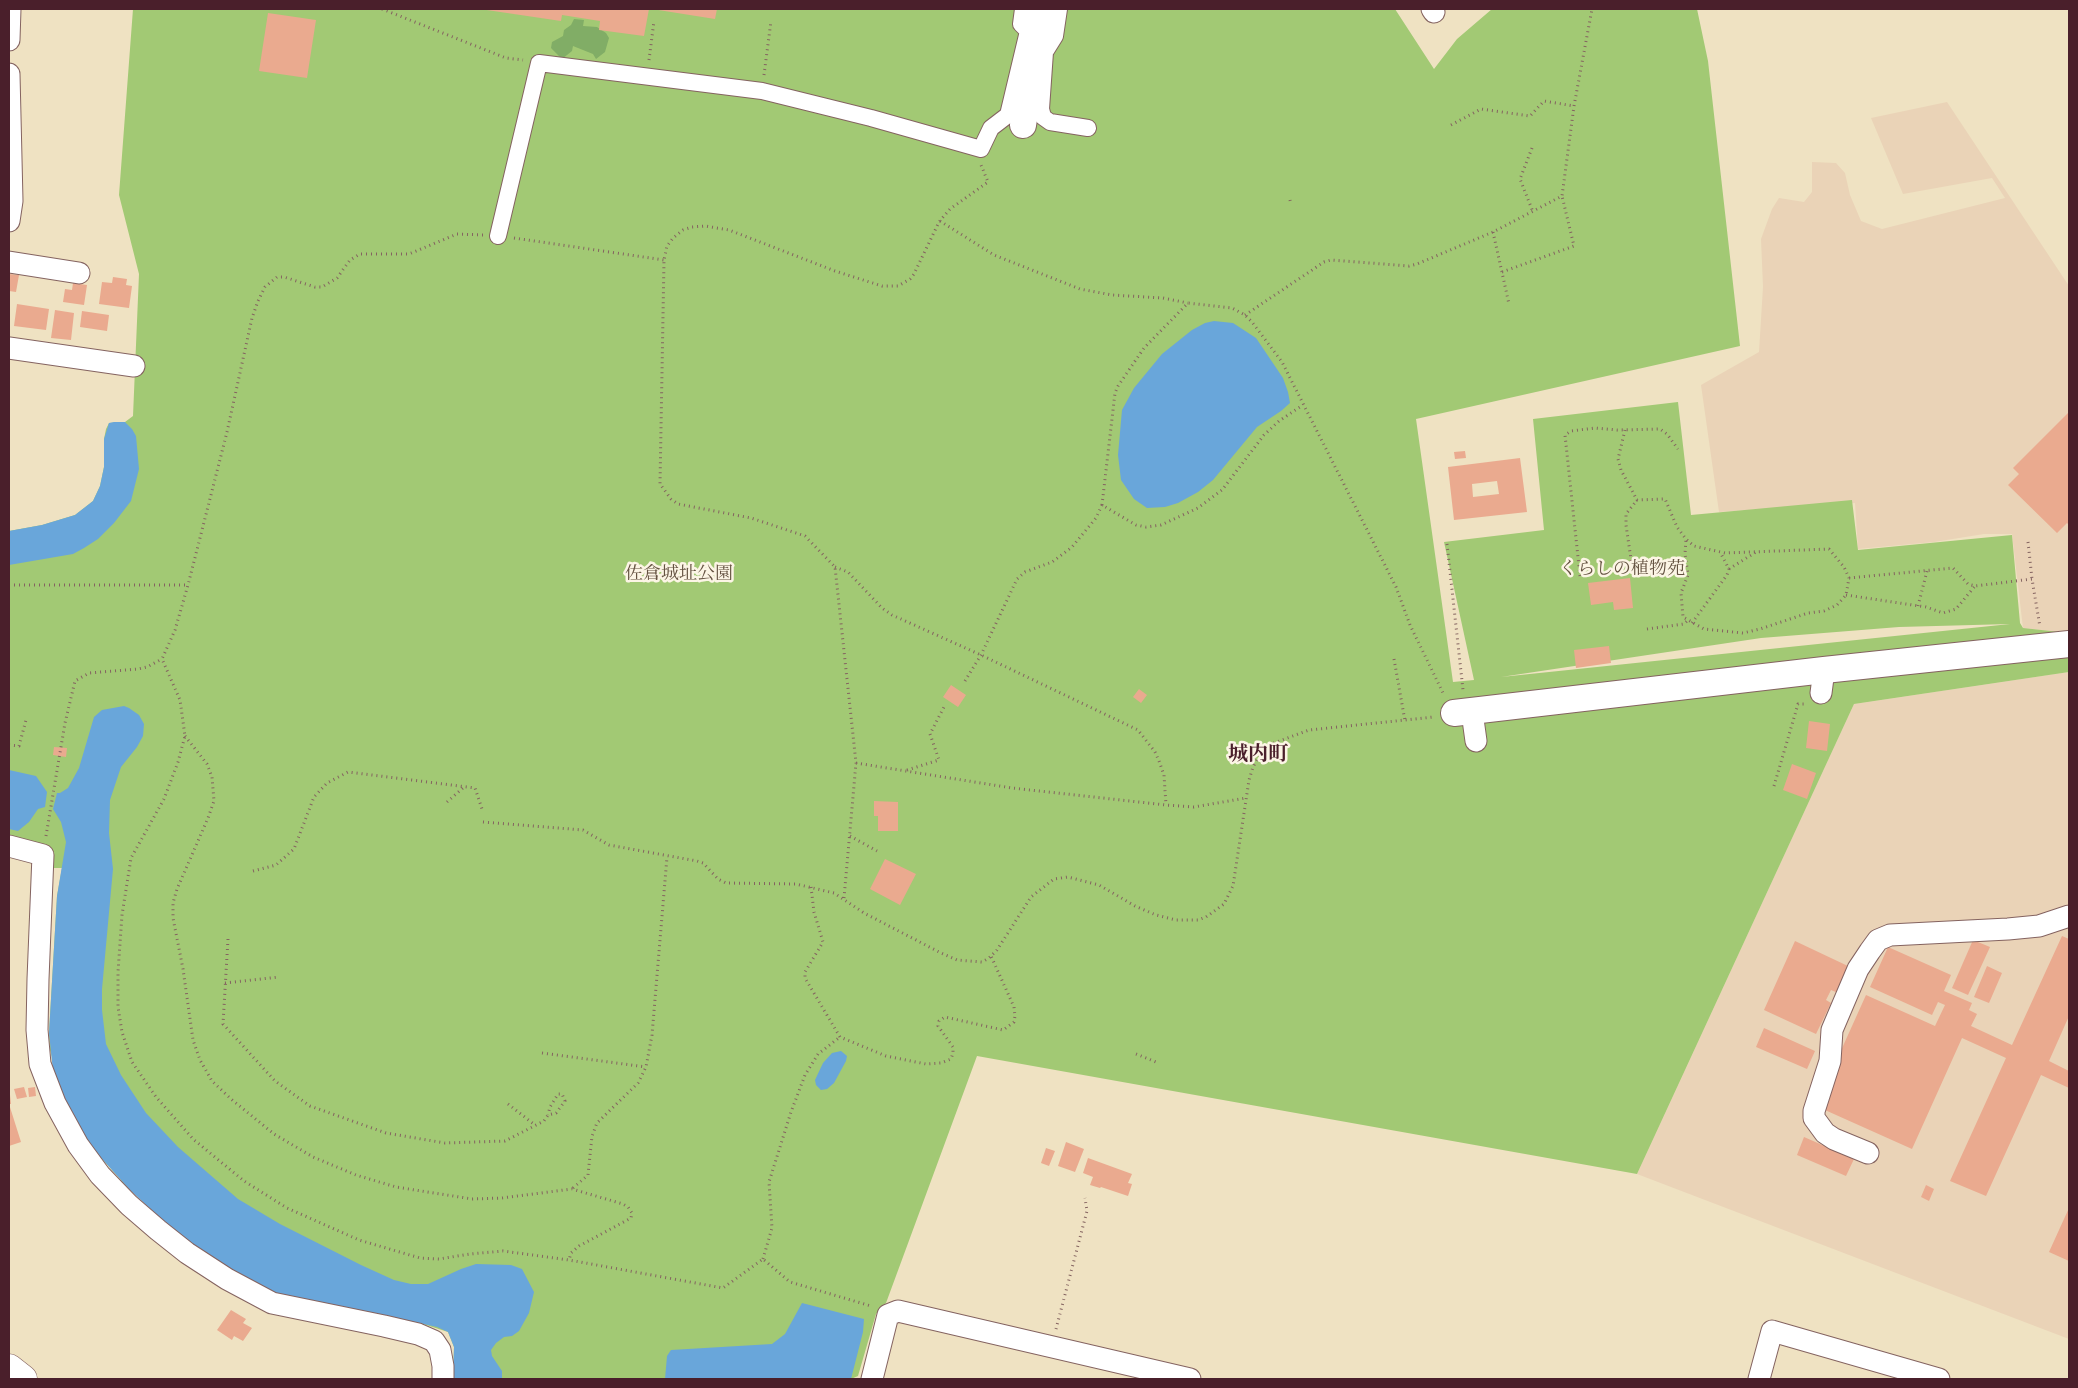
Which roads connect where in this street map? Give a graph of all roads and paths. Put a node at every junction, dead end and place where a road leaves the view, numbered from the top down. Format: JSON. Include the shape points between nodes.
{"nodes":[{"id":1,"x":10,"y":9,"type":"edge"},
{"id":2,"x":382,"y":9,"type":"edge"},
{"id":3,"x":1022,"y":9,"type":"edge"},
{"id":4,"x":1041,"y":9,"type":"edge"},
{"id":5,"x":1059,"y":9,"type":"edge"},
{"id":6,"x":1592,"y":9,"type":"edge"},
{"id":7,"x":654,"y":21,"type":"dead end"},
{"id":8,"x":771,"y":21,"type":"dead end"},
{"id":9,"x":9,"y":40,"type":"edge"},
{"id":10,"x":539,"y":63,"type":"junction"},
{"id":11,"x":9,"y":74,"type":"edge"},
{"id":12,"x":646,"y":77,"type":"junction"},
{"id":13,"x":762,"y":92,"type":"junction"},
{"id":14,"x":1574,"y":106,"type":"junction"},
{"id":15,"x":1023,"y":125,"type":"dead end"},
{"id":16,"x":1451,"y":125,"type":"dead end"},
{"id":17,"x":1088,"y":128,"type":"dead end"},
{"id":18,"x":1532,"y":148,"type":"dead end"},
{"id":19,"x":981,"y":149,"type":"junction"},
{"id":20,"x":1562,"y":196,"type":"junction"},
{"id":21,"x":1533,"y":212,"type":"junction"},
{"id":22,"x":9,"y":220,"type":"edge"},
{"id":23,"x":940,"y":221,"type":"junction"},
{"id":24,"x":1493,"y":232,"type":"junction"},
{"id":25,"x":498,"y":236,"type":"junction"},
{"id":26,"x":664,"y":260,"type":"junction"},
{"id":27,"x":9,"y":262,"type":"edge"},
{"id":28,"x":1502,"y":272,"type":"junction"},
{"id":29,"x":79,"y":274,"type":"dead end"},
{"id":30,"x":1188,"y":303,"type":"junction"},
{"id":31,"x":1508,"y":304,"type":"dead end"},
{"id":32,"x":1245,"y":315,"type":"junction"},
{"id":33,"x":9,"y":348,"type":"edge"},
{"id":34,"x":134,"y":366,"type":"dead end"},
{"id":35,"x":1303,"y":405,"type":"junction"},
{"id":36,"x":1625,"y":430,"type":"junction"},
{"id":37,"x":1678,"y":449,"type":"dead end"},
{"id":38,"x":1637,"y":500,"type":"junction"},
{"id":39,"x":1102,"y":505,"type":"junction"},
{"id":40,"x":1686,"y":539,"type":"junction"},
{"id":41,"x":2028,"y":542,"type":"dead end"},
{"id":42,"x":1448,"y":544,"type":"dead end"},
{"id":43,"x":1756,"y":551,"type":"junction"},
{"id":44,"x":1720,"y":552,"type":"junction"},
{"id":45,"x":1632,"y":566,"type":"dead end"},
{"id":46,"x":835,"y":567,"type":"junction"},
{"id":47,"x":1729,"y":569,"type":"junction"},
{"id":48,"x":1927,"y":571,"type":"junction"},
{"id":49,"x":1580,"y":576,"type":"dead end"},
{"id":50,"x":1849,"y":578,"type":"junction"},
{"id":51,"x":2032,"y":579,"type":"junction"},
{"id":52,"x":188,"y":584,"type":"junction"},
{"id":53,"x":9,"y":585,"type":"edge"},
{"id":54,"x":1975,"y":586,"type":"junction"},
{"id":55,"x":1846,"y":595,"type":"junction"},
{"id":56,"x":1918,"y":606,"type":"junction"},
{"id":57,"x":1687,"y":621,"type":"junction"},
{"id":58,"x":1692,"y":623,"type":"junction"},
{"id":59,"x":1647,"y":629,"type":"dead end"},
{"id":60,"x":2069,"y":644,"type":"edge"},
{"id":61,"x":2043,"y":647,"type":"junction"},
{"id":62,"x":981,"y":655,"type":"junction"},
{"id":63,"x":162,"y":659,"type":"junction"},
{"id":64,"x":1394,"y":659,"type":"dead end"},
{"id":65,"x":965,"y":681,"type":"dead end"},
{"id":66,"x":1817,"y":689,"type":"junction"},
{"id":67,"x":944,"y":707,"type":"dead end"},
{"id":68,"x":1464,"y":713,"type":"junction"},
{"id":69,"x":26,"y":720,"type":"dead end"},
{"id":70,"x":1405,"y":721,"type":"junction"},
{"id":71,"x":185,"y":736,"type":"junction"},
{"id":72,"x":1476,"y":741,"type":"dead end"},
{"id":73,"x":9,"y":745,"type":"edge"},
{"id":74,"x":856,"y":763,"type":"junction"},
{"id":75,"x":905,"y":771,"type":"junction"},
{"id":76,"x":1774,"y":786,"type":"dead end"},
{"id":77,"x":464,"y":787,"type":"junction"},
{"id":78,"x":1246,"y":798,"type":"junction"},
{"id":79,"x":447,"y":802,"type":"dead end"},
{"id":80,"x":1166,"y":805,"type":"junction"},
{"id":81,"x":482,"y":809,"type":"dead end"},
{"id":82,"x":484,"y":822,"type":"dead end"},
{"id":83,"x":850,"y":836,"type":"junction"},
{"id":84,"x":9,"y":846,"type":"edge"},
{"id":85,"x":878,"y":851,"type":"dead end"},
{"id":86,"x":43,"y":855,"type":"junction"},
{"id":87,"x":668,"y":857,"type":"junction"},
{"id":88,"x":252,"y":871,"type":"dead end"},
{"id":89,"x":811,"y":887,"type":"junction"},
{"id":90,"x":844,"y":898,"type":"junction"},
{"id":91,"x":2069,"y":916,"type":"edge"},
{"id":92,"x":228,"y":939,"type":"dead end"},
{"id":93,"x":991,"y":956,"type":"junction"},
{"id":94,"x":279,"y":977,"type":"dead end"},
{"id":95,"x":226,"y":983,"type":"junction"},
{"id":96,"x":840,"y":1037,"type":"junction"},
{"id":97,"x":542,"y":1053,"type":"dead end"},
{"id":98,"x":1136,"y":1054,"type":"dead end"},
{"id":99,"x":1156,"y":1062,"type":"dead end"},
{"id":100,"x":646,"y":1067,"type":"junction"},
{"id":101,"x":508,"y":1104,"type":"dead end"},
{"id":102,"x":548,"y":1115,"type":"junction"},
{"id":103,"x":536,"y":1125,"type":"junction"},
{"id":104,"x":1868,"y":1153,"type":"dead end"},
{"id":105,"x":572,"y":1189,"type":"junction"},
{"id":106,"x":1085,"y":1198,"type":"dead end"},
{"id":107,"x":763,"y":1259,"type":"junction"},
{"id":108,"x":569,"y":1260,"type":"junction"},
{"id":109,"x":888,"y":1315,"type":"junction"},
{"id":110,"x":1052,"y":1347,"type":"junction"},
{"id":111,"x":9,"y":1368,"type":"edge"},
{"id":112,"x":1883,"y":1372,"type":"edge"},
{"id":113,"x":24,"y":1379,"type":"edge"},
{"id":114,"x":443,"y":1379,"type":"edge"},
{"id":115,"x":872,"y":1379,"type":"edge"},
{"id":116,"x":1190,"y":1379,"type":"edge"},
{"id":117,"x":1759,"y":1379,"type":"edge"},
{"id":118,"x":1939,"y":1379,"type":"edge"}],
"edges":[{"from":1,"to":9,"type":"street"},
{"from":2,"to":10,"type":"path","via":[[506,58]]},
{"from":3,"to":19,"type":"street","via":[[1021,24],[1028,31],[1008,116],[991,128]]},
{"from":4,"to":15,"type":"street"},
{"from":5,"to":17,"type":"street","via":[[1055,36],[1046,52],[1041,109],[1043,117],[1050,122]]},
{"from":6,"to":14,"type":"path"},
{"from":7,"to":12,"type":"path"},
{"from":8,"to":13,"type":"path"},
{"from":10,"to":12,"type":"street"},
{"from":10,"to":25,"type":"street"},
{"from":11,"to":22,"type":"street","via":[[12,201]]},
{"from":12,"to":13,"type":"street"},
{"from":13,"to":19,"type":"street"},
{"from":14,"to":16,"type":"path","via":[[1544,102],[1530,116],[1482,109]]},
{"from":14,"to":20,"type":"path"},
{"from":18,"to":21,"type":"path","via":[[1520,179]]},
{"from":19,"to":23,"type":"path","via":[[982,171],[988,182],[950,209]]},
{"from":20,"to":21,"type":"path"},
{"from":20,"to":28,"type":"path","via":[[1574,246]]},
{"from":21,"to":24,"type":"path"},
{"from":23,"to":26,"type":"path","via":[[914,274],[898,286],[882,286],[836,272],[729,230],[705,226],[683,230],[673,238],[667,246]]},
{"from":23,"to":30,"type":"path","via":[[994,255],[1080,289]]},
{"from":24,"to":28,"type":"path"},
{"from":24,"to":32,"type":"path","via":[[1409,266],[1324,262]]},
{"from":25,"to":26,"type":"path"},
{"from":25,"to":52,"type":"path","via":[[457,234],[409,254],[360,254],[350,260],[338,278],[322,287],[284,277],[270,281],[252,318]]},
{"from":26,"to":46,"type":"path","via":[[660,484],[678,504],[751,518],[805,536]]},
{"from":27,"to":29,"type":"street"},
{"from":28,"to":31,"type":"path"},
{"from":30,"to":32,"type":"path","via":[[1232,308]]},
{"from":30,"to":39,"type":"path","via":[[1144,348],[1118,386]]},
{"from":32,"to":35,"type":"path","via":[[1282,362]]},
{"from":33,"to":34,"type":"street"},
{"from":35,"to":39,"type":"path","via":[[1264,435],[1222,490],[1198,508],[1161,525],[1146,527],[1136,526]]},
{"from":35,"to":68,"type":"path","via":[[1396,586],[1429,667]]},
{"from":36,"to":37,"type":"path","via":[[1660,429]]},
{"from":36,"to":38,"type":"path","via":[[1618,459]]},
{"from":36,"to":49,"type":"path","via":[[1595,428],[1571,431],[1566,435]]},
{"from":38,"to":40,"type":"path","via":[[1665,499]]},
{"from":38,"to":45,"type":"path","via":[[1626,514]]},
{"from":39,"to":62,"type":"path","via":[[1096,518],[1072,547],[1052,562],[1025,572],[1017,579]]},
{"from":40,"to":44,"type":"path","via":[[1694,546]]},
{"from":40,"to":57,"type":"path","via":[[1688,575],[1680,593],[1683,618]]},
{"from":41,"to":51,"type":"path"},
{"from":42,"to":68,"type":"path"},
{"from":43,"to":44,"type":"path"},
{"from":43,"to":47,"type":"path"},
{"from":43,"to":50,"type":"path","via":[[1829,549]]},
{"from":44,"to":47,"type":"path"},
{"from":46,"to":62,"type":"path","via":[[848,572],[892,615]]},
{"from":46,"to":74,"type":"path"},
{"from":47,"to":58,"type":"path"},
{"from":48,"to":50,"type":"path"},
{"from":48,"to":54,"type":"path","via":[[1953,568],[1968,584]]},
{"from":48,"to":56,"type":"path"},
{"from":50,"to":55,"type":"path"},
{"from":51,"to":54,"type":"path"},
{"from":51,"to":61,"type":"path"},
{"from":52,"to":53,"type":"path"},
{"from":52,"to":63,"type":"path","via":[[175,630]]},
{"from":54,"to":56,"type":"path","via":[[1956,609],[1943,613]]},
{"from":55,"to":56,"type":"path"},
{"from":55,"to":58,"type":"path","via":[[1837,606],[1824,611],[1743,633],[1704,629]]},
{"from":57,"to":58,"type":"path"},
{"from":57,"to":59,"type":"path"},
{"from":60,"to":61,"type":"street"},
{"from":61,"to":66,"type":"street"},
{"from":62,"to":65,"type":"path"},
{"from":62,"to":80,"type":"path","via":[[1138,730],[1159,761],[1164,775]]},
{"from":63,"to":71,"type":"path","via":[[180,700]]},
{"from":63,"to":86,"type":"path","via":[[138,669],[89,673],[75,681]]},
{"from":64,"to":70,"type":"path"},
{"from":66,"to":68,"type":"street"},
{"from":66,"to":76,"type":"path","via":[[1798,704]]},
{"from":67,"to":75,"type":"path","via":[[930,734],[939,760]]},
{"from":68,"to":70,"type":"path"},
{"from":68,"to":72,"type":"street"},
{"from":69,"to":73,"type":"path","via":[[19,746]]},
{"from":70,"to":78,"type":"path","via":[[1309,730],[1274,743],[1260,754],[1253,767]]},
{"from":71,"to":105,"type":"path","via":[[207,764],[214,801],[177,888],[173,918],[193,1040],[212,1081],[274,1134],[313,1157],[356,1175],[396,1187],[472,1199]]},
{"from":71,"to":108,"type":"path","via":[[164,799],[131,858],[122,915],[118,972],[122,1032],[132,1062],[156,1097],[194,1139],[244,1181],[287,1208],[358,1240],[420,1258],[439,1259],[503,1251]]},
{"from":74,"to":75,"type":"path"},
{"from":74,"to":83,"type":"path"},
{"from":75,"to":80,"type":"path","via":[[1012,788]]},
{"from":77,"to":79,"type":"path"},
{"from":77,"to":81,"type":"path","via":[[475,788]]},
{"from":77,"to":88,"type":"path","via":[[348,772],[327,783],[314,797],[294,850],[276,865]]},
{"from":78,"to":80,"type":"path","via":[[1194,806]]},
{"from":78,"to":93,"type":"path","via":[[1233,886],[1224,904],[1206,917],[1176,920],[1156,915],[1099,885],[1068,877],[1054,879],[1031,897]]},
{"from":82,"to":87,"type":"path","via":[[583,830],[609,845]]},
{"from":83,"to":85,"type":"path"},
{"from":83,"to":90,"type":"path"},
{"from":84,"to":86,"type":"street"},
{"from":86,"to":114,"type":"street","via":[[37,1030],[40,1064],[55,1103],[78,1145],[100,1175],[129,1205],[188,1253],[272,1303],[384,1326],[434,1341],[440,1350]]},
{"from":87,"to":89,"type":"path","via":[[703,863],[726,883]]},
{"from":87,"to":100,"type":"path","via":[[652,1035]]},
{"from":89,"to":90,"type":"path"},
{"from":89,"to":96,"type":"path","via":[[823,942],[805,972],[806,978]]},
{"from":90,"to":93,"type":"path","via":[[864,914],[957,960],[982,962]]},
{"from":91,"to":104,"type":"street","via":[[2039,926],[1890,936],[1878,940],[1858,969],[1832,1030],[1830,1061],[1814,1111],[1814,1118],[1825,1133]]},
{"from":92,"to":95,"type":"path"},
{"from":93,"to":96,"type":"path","via":[[1014,1007],[1014,1022],[1003,1030],[950,1017],[941,1019],[938,1026],[953,1047],[951,1059],[946,1062],[905,1061]]},
{"from":94,"to":95,"type":"path"},
{"from":95,"to":103,"type":"path","via":[[223,1024],[275,1081],[310,1106],[386,1133],[445,1142],[505,1141]]},
{"from":96,"to":107,"type":"path","via":[[814,1061],[791,1112],[769,1182],[772,1228]]},
{"from":97,"to":100,"type":"path"},
{"from":98,"to":99,"type":"path"},
{"from":100,"to":105,"type":"path","via":[[638,1083],[597,1123],[592,1136],[588,1176]]},
{"from":101,"to":103,"type":"path"},
{"from":102,"to":102,"type":"path","via":[[556,1113],[565,1101],[562,1094],[558,1094]]},
{"from":102,"to":103,"type":"path"},
{"from":105,"to":108,"type":"path","via":[[623,1204],[632,1213],[631,1218],[579,1246],[571,1252]]},
{"from":106,"to":110,"type":"path","via":[[1087,1211]]},
{"from":107,"to":108,"type":"path","via":[[723,1288]]},
{"from":107,"to":109,"type":"path","via":[[790,1282],[877,1308]]},
{"from":109,"to":110,"type":"street","via":[[898,1311]]},
{"from":109,"to":115,"type":"street"},
{"from":110,"to":116,"type":"street"},
{"from":111,"to":113,"type":"highway"},
{"from":112,"to":117,"type":"street","via":[[1772,1331]]},
{"from":112,"to":118,"type":"street"}]}
